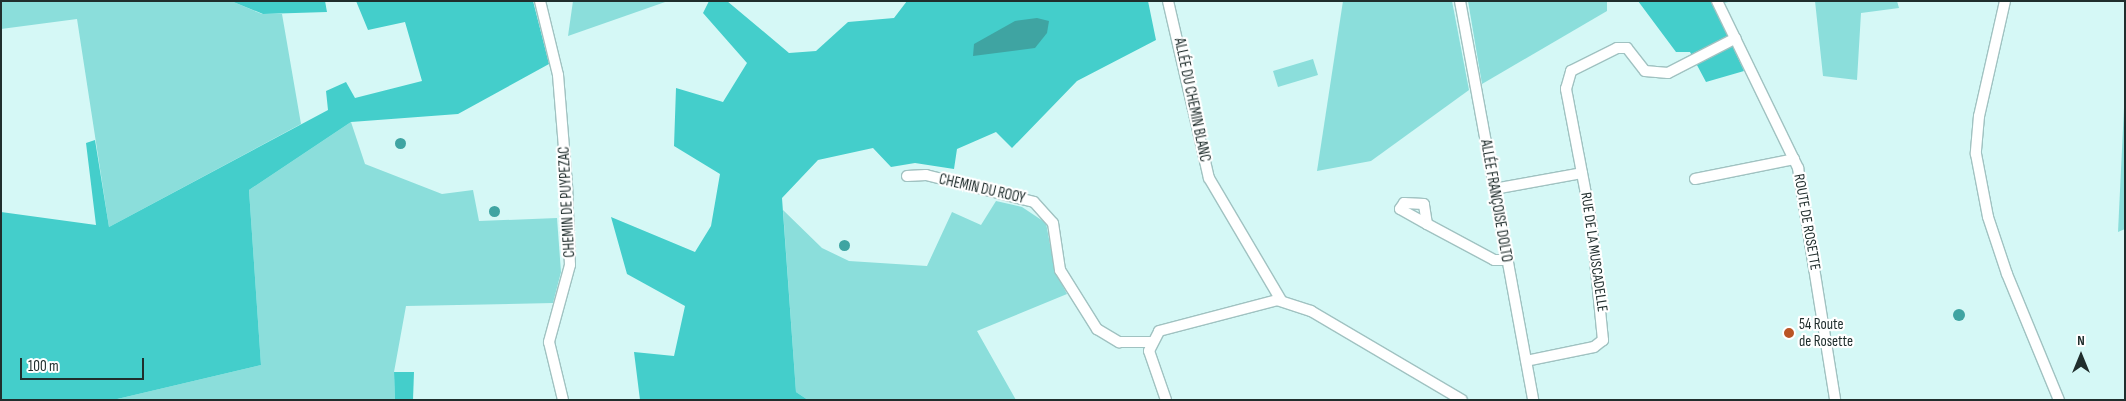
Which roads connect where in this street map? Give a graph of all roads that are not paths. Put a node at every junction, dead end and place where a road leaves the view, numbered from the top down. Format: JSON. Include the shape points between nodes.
{"nodes":[{"id":1,"x":540,"y":1,"type":"edge"},
{"id":2,"x":1168,"y":1,"type":"edge"},
{"id":3,"x":1460,"y":1,"type":"edge"},
{"id":4,"x":1717,"y":1,"type":"edge"},
{"id":5,"x":2005,"y":1,"type":"edge"},
{"id":6,"x":1736,"y":38,"type":"junction"},
{"id":7,"x":1794,"y":159,"type":"junction"},
{"id":8,"x":1582,"y":172,"type":"junction"},
{"id":9,"x":907,"y":176,"type":"dead end"},
{"id":10,"x":1695,"y":179,"type":"dead end"},
{"id":11,"x":1494,"y":189,"type":"junction"},
{"id":12,"x":1426,"y":224,"type":"dead end"},
{"id":13,"x":1507,"y":260,"type":"junction"},
{"id":14,"x":1281,"y":300,"type":"junction"},
{"id":15,"x":1150,"y":342,"type":"junction"},
{"id":16,"x":1526,"y":361,"type":"junction"},
{"id":17,"x":563,"y":400,"type":"edge"},
{"id":18,"x":1166,"y":400,"type":"edge"},
{"id":19,"x":1462,"y":400,"type":"edge"},
{"id":20,"x":1533,"y":400,"type":"edge"},
{"id":21,"x":1835,"y":400,"type":"edge"},
{"id":22,"x":2059,"y":400,"type":"edge"}],
"edges":[{"from":1,"to":17,"type":"street","name":"CHEMIN DE PUYPEZAC","via":[[558,75],[567,184],[570,265],[549,342]]},
{"from":2,"to":14,"type":"street","name":"ALLÉE DU CHEMIN BLANC","via":[[1209,178]]},
{"from":3,"to":11,"type":"street","name":"ALLÉE FRANÇOISE DOLTO"},
{"from":4,"to":6,"type":"street","name":"ROUTE DE ROSETTE"},
{"from":5,"to":22,"type":"street","via":[[1979,116],[1976,154],[1988,217],[2007,274]]},
{"from":6,"to":7,"type":"street","name":"ROUTE DE ROSETTE"},
{"from":6,"to":8,"type":"street","via":[[1668,73],[1645,71],[1627,48],[1617,48],[1571,71],[1566,89]]},
{"from":7,"to":10,"type":"street"},
{"from":7,"to":21,"type":"street","name":"ROUTE DE ROSETTE"},
{"from":8,"to":11,"type":"street","name":"RUE DE LA MUSCADELLE"},
{"from":8,"to":16,"type":"street","name":"RUE DE LA MUSCADELLE","via":[[1605,335],[1594,347]]},
{"from":9,"to":15,"type":"street","name":"CHEMIN DU ROOY","via":[[926,175],[1034,202],[1053,223],[1060,270],[1097,329],[1119,342]]},
{"from":11,"to":13,"type":"street","name":"ALLÉE FRANÇOISE DOLTO"},
{"from":12,"to":13,"type":"street","via":[[1494,260]]},
{"from":13,"to":16,"type":"street","name":"ALLÉE FRANÇOISE DOLTO"},
{"from":14,"to":15,"type":"street","via":[[1180,322],[1159,331]]},
{"from":14,"to":19,"type":"street","via":[[1311,312]]},
{"from":15,"to":18,"type":"street","via":[[1150,358]]},
{"from":16,"to":20,"type":"street","name":"ALLÉE FRANÇOISE DOLTO"}]}
